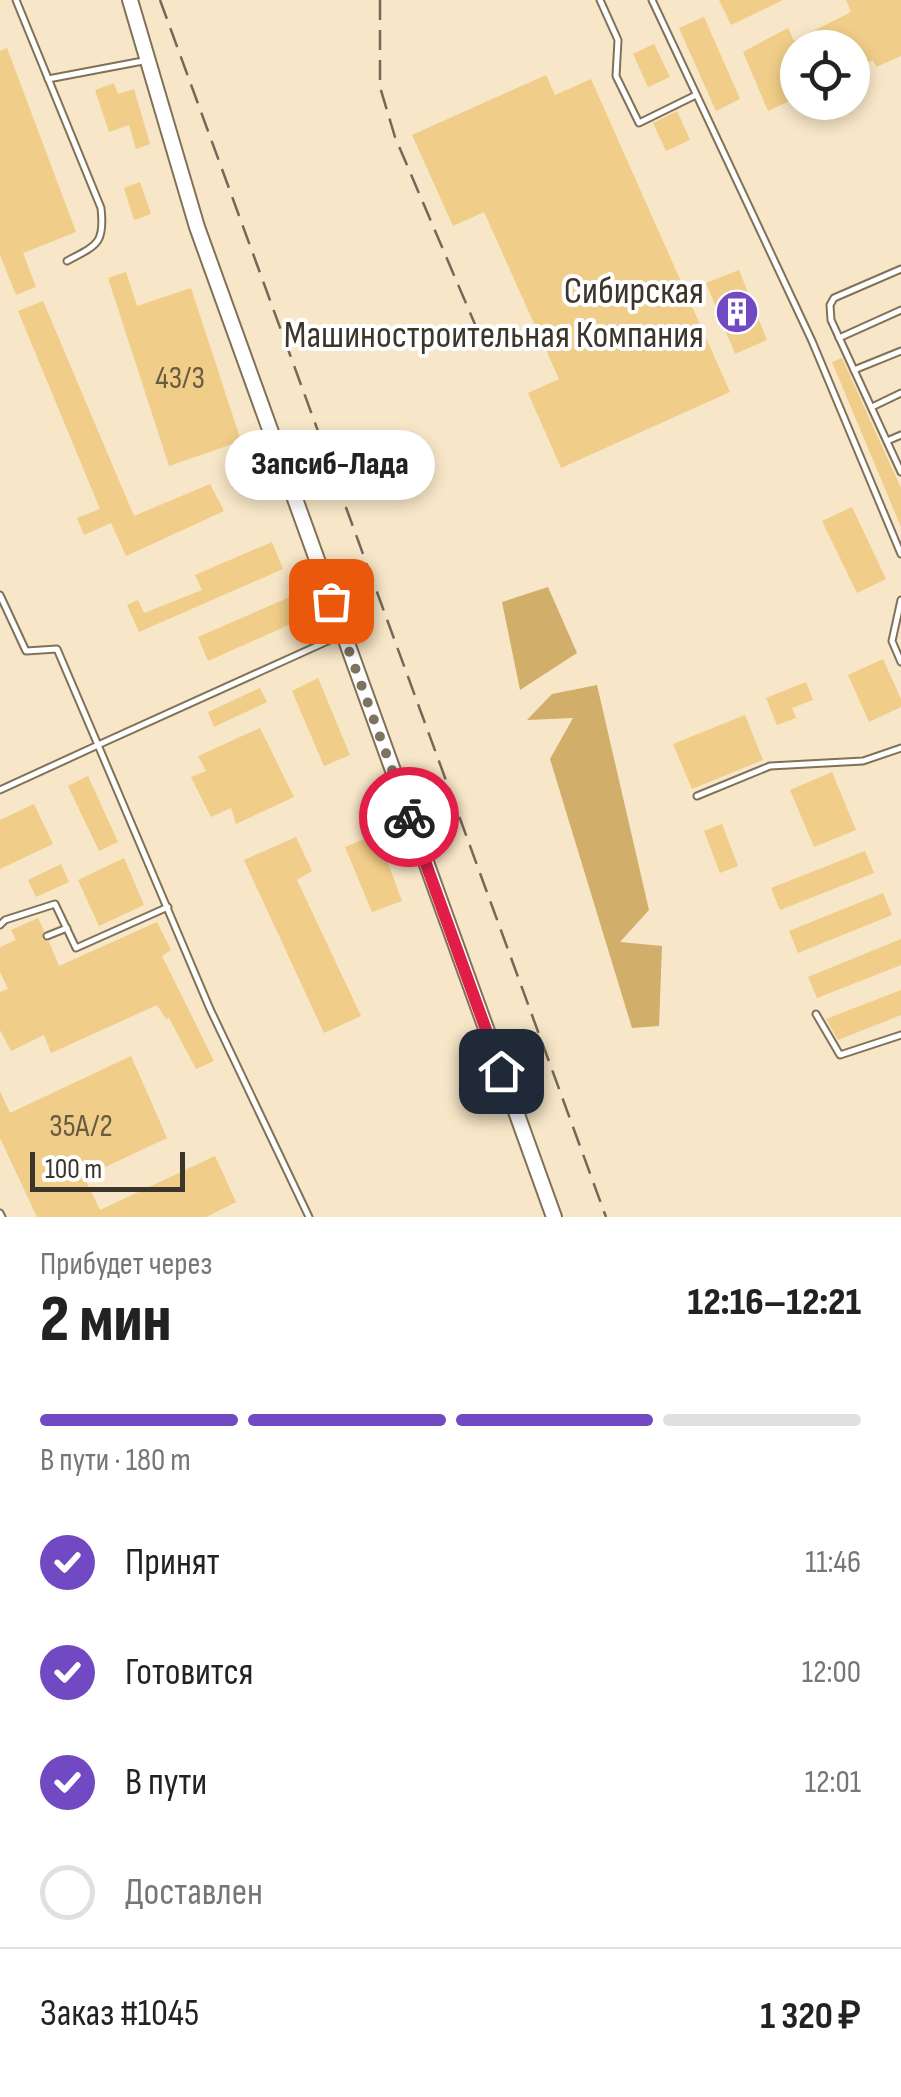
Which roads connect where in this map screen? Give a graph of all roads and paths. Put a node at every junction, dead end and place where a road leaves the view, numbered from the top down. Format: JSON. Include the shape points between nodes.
{"nodes":[{"id":1,"x":16,"y":0,"type":"edge"},
{"id":2,"x":130,"y":0,"type":"edge"},
{"id":3,"x":600,"y":0,"type":"edge"},
{"id":4,"x":652,"y":0,"type":"edge"},
{"id":5,"x":146,"y":60,"type":"junction"},
{"id":6,"x":48,"y":79,"type":"junction"},
{"id":7,"x":696,"y":96,"type":"junction"},
{"id":8,"x":67,"y":261,"type":"dead end"},
{"id":9,"x":901,"y":269,"type":"edge"},
{"id":10,"x":901,"y":310,"type":"edge"},
{"id":11,"x":840,"y":338,"type":"junction"},
{"id":12,"x":901,"y":351,"type":"edge"},
{"id":13,"x":854,"y":370,"type":"junction"},
{"id":14,"x":901,"y":393,"type":"edge"},
{"id":15,"x":871,"y":407,"type":"junction"},
{"id":16,"x":901,"y":434,"type":"edge"},
{"id":17,"x":887,"y":441,"type":"junction"},
{"id":18,"x":901,"y":472,"type":"edge"},
{"id":19,"x":901,"y":554,"type":"edge"},
{"id":20,"x":0,"y":595,"type":"edge"},
{"id":21,"x":901,"y":600,"type":"edge"},
{"id":22,"x":343,"y":634,"type":"junction"},
{"id":23,"x":901,"y":662,"type":"edge"},
{"id":24,"x":98,"y":746,"type":"junction"},
{"id":25,"x":901,"y":748,"type":"edge"},
{"id":26,"x":0,"y":790,"type":"edge"},
{"id":27,"x":697,"y":796,"type":"dead end"},
{"id":28,"x":168,"y":907,"type":"junction"},
{"id":29,"x":0,"y":926,"type":"edge"},
{"id":30,"x":67,"y":928,"type":"junction"},
{"id":31,"x":47,"y":936,"type":"dead end"},
{"id":32,"x":816,"y":1014,"type":"dead end"},
{"id":33,"x":901,"y":1035,"type":"edge"},
{"id":34,"x":310,"y":1217,"type":"edge"},
{"id":35,"x":554,"y":1217,"type":"edge"}],
"edges":[{"from":1,"to":6,"type":"lane"},
{"from":2,"to":5,"type":"main road"},
{"from":3,"to":7,"type":"lane","via":[[618,40],[616,76],[639,122]]},
{"from":4,"to":7,"type":"lane"},
{"from":5,"to":6,"type":"lane"},
{"from":5,"to":22,"type":"main road","via":[[197,226]]},
{"from":6,"to":8,"type":"lane","via":[[102,208],[96,245]]},
{"from":7,"to":19,"type":"lane","via":[[812,341]]},
{"from":9,"to":11,"type":"lane","via":[[834,298],[832,320]]},
{"from":10,"to":11,"type":"lane"},
{"from":11,"to":13,"type":"lane"},
{"from":12,"to":13,"type":"lane"},
{"from":13,"to":15,"type":"lane"},
{"from":14,"to":15,"type":"lane"},
{"from":15,"to":17,"type":"lane"},
{"from":16,"to":17,"type":"lane"},
{"from":17,"to":18,"type":"lane"},
{"from":20,"to":24,"type":"lane","via":[[26,651],[57,649]]},
{"from":21,"to":23,"type":"lane","via":[[892,642]]},
{"from":22,"to":24,"type":"lane"},
{"from":22,"to":35,"type":"main road"},
{"from":24,"to":26,"type":"lane"},
{"from":24,"to":28,"type":"lane"},
{"from":25,"to":27,"type":"lane","via":[[863,761],[770,766]]},
{"from":28,"to":30,"type":"lane","via":[[76,948]]},
{"from":28,"to":34,"type":"lane"},
{"from":29,"to":30,"type":"lane","via":[[55,904]]},
{"from":30,"to":31,"type":"lane"},
{"from":32,"to":33,"type":"lane","via":[[840,1055]]}]}
